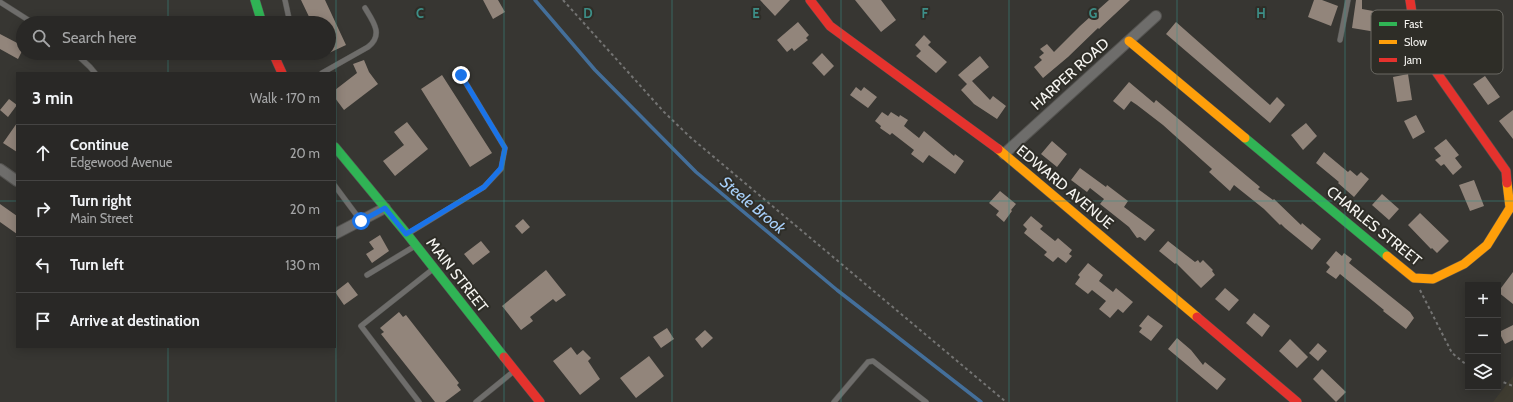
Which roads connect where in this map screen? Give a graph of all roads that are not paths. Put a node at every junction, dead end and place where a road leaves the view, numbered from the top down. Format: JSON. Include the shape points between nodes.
{"nodes":[{"id":1,"x":255,"y":0,"type":"edge"},
{"id":2,"x":286,"y":0,"type":"edge"},
{"id":3,"x":810,"y":0,"type":"edge"},
{"id":4,"x":1348,"y":0,"type":"edge"},
{"id":5,"x":1410,"y":0,"type":"edge"},
{"id":6,"x":0,"y":2,"type":"edge"},
{"id":7,"x":365,"y":8,"type":"dead end"},
{"id":8,"x":1412,"y":10,"type":"edge"},
{"id":9,"x":22,"y":16,"type":"edge"},
{"id":10,"x":260,"y":16,"type":"edge"},
{"id":11,"x":289,"y":16,"type":"edge"},
{"id":12,"x":1156,"y":16,"type":"dead end"},
{"id":13,"x":1340,"y":40,"type":"dead end"},
{"id":14,"x":1129,"y":41,"type":"junction"},
{"id":15,"x":82,"y":60,"type":"edge"},
{"id":16,"x":276,"y":60,"type":"edge"},
{"id":17,"x":93,"y":72,"type":"edge"},
{"id":18,"x":282,"y":72,"type":"edge"},
{"id":19,"x":324,"y":72,"type":"edge"},
{"id":20,"x":1438,"y":74,"type":"edge"},
{"id":21,"x":461,"y":75,"type":"dead end"},
{"id":22,"x":336,"y":152,"type":"edge"},
{"id":23,"x":1004,"y":154,"type":"junction"},
{"id":24,"x":0,"y":169,"type":"edge"},
{"id":25,"x":16,"y":180,"type":"edge"},
{"id":26,"x":336,"y":187,"type":"edge"},
{"id":27,"x":385,"y":208,"type":"junction"},
{"id":28,"x":361,"y":221,"type":"junction"},
{"id":29,"x":336,"y":234,"type":"edge"},
{"id":30,"x":406,"y":234,"type":"junction"},
{"id":31,"x":416,"y":246,"type":"junction"},
{"id":32,"x":434,"y":269,"type":"junction"},
{"id":33,"x":367,"y":275,"type":"dead end"},
{"id":34,"x":515,"y":370,"type":"junction"},
{"id":35,"x":419,"y":402,"type":"edge"},
{"id":36,"x":476,"y":402,"type":"edge"},
{"id":37,"x":540,"y":402,"type":"edge"},
{"id":38,"x":834,"y":402,"type":"edge"},
{"id":39,"x":926,"y":402,"type":"edge"},
{"id":40,"x":1297,"y":402,"type":"edge"}],
"edges":[{"from":1,"to":10,"type":"street"},
{"from":2,"to":11,"type":"lane"},
{"from":3,"to":23,"type":"street","name":"EDWARD AVENUE","via":[[830,26]]},
{"from":4,"to":13,"type":"lane"},
{"from":5,"to":8,"type":"street","name":"CHARLES STREET"},
{"from":6,"to":9,"type":"lane"},
{"from":7,"to":19,"type":"lane","via":[[374,23],[375,42]]},
{"from":12,"to":14,"type":"street","name":"HARPER ROAD"},
{"from":14,"to":20,"type":"street","name":"CHARLES STREET","via":[[1414,278],[1433,279],[1464,264],[1487,245],[1510,208],[1506,171]]},
{"from":14,"to":23,"type":"street","name":"HARPER ROAD"},
{"from":15,"to":17,"type":"lane"},
{"from":16,"to":18,"type":"street"},
{"from":21,"to":30,"type":"lane","via":[[505,148],[501,168],[484,187]]},
{"from":22,"to":27,"type":"street","name":"MAIN STREET"},
{"from":23,"to":40,"type":"street","name":"EDWARD AVENUE"},
{"from":24,"to":25,"type":"street"},
{"from":26,"to":28,"type":"lane"},
{"from":27,"to":28,"type":"street"},
{"from":27,"to":30,"type":"street","name":"MAIN STREET"},
{"from":28,"to":29,"type":"street"},
{"from":30,"to":31,"type":"street","name":"MAIN STREET"},
{"from":31,"to":32,"type":"street","name":"MAIN STREET"},
{"from":31,"to":33,"type":"lane"},
{"from":32,"to":34,"type":"street","name":"MAIN STREET"},
{"from":32,"to":35,"type":"lane","via":[[361,326]]},
{"from":34,"to":36,"type":"lane"},
{"from":34,"to":37,"type":"street","name":"MAIN STREET"},
{"from":38,"to":39,"type":"lane","via":[[868,362],[873,361]]}]}
